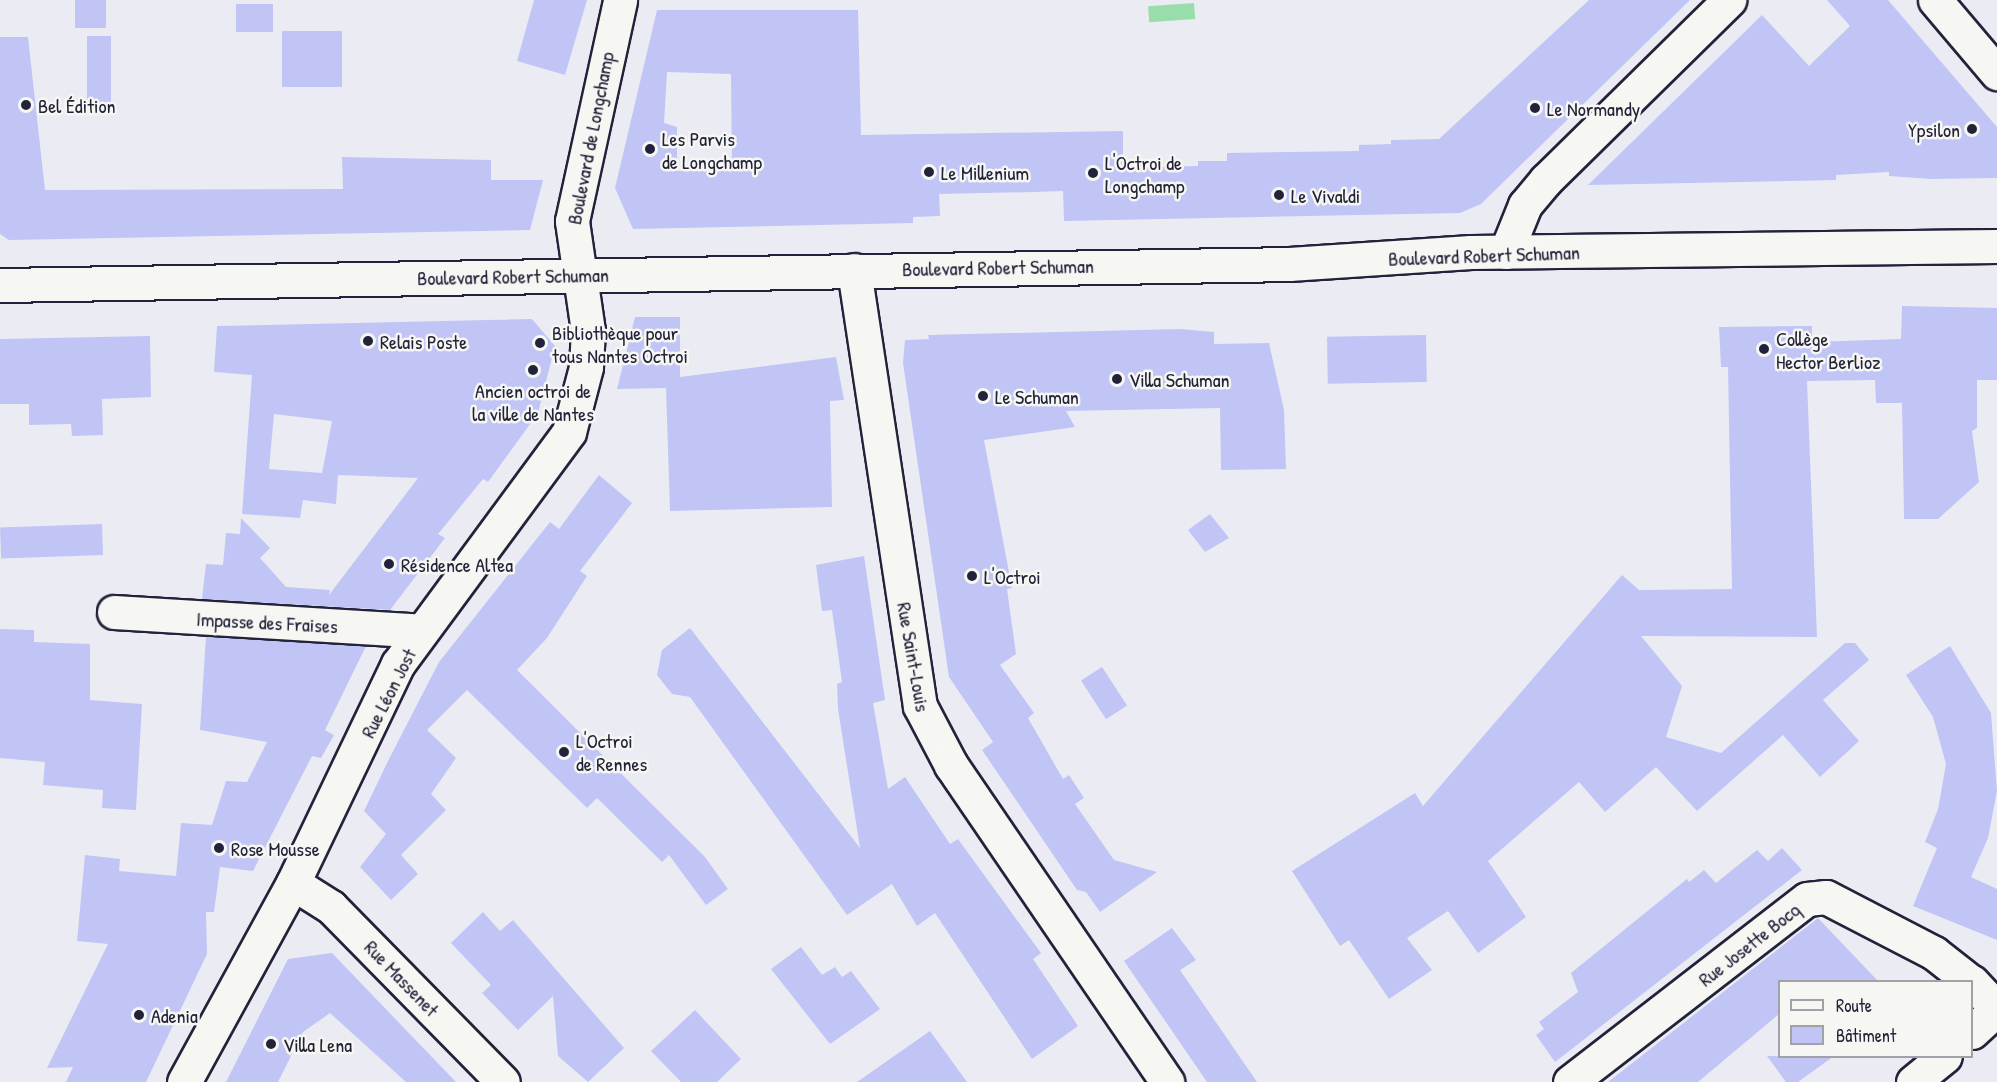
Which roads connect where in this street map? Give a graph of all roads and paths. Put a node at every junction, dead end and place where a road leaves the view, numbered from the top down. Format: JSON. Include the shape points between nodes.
{"nodes":[{"id":1,"x":620,"y":0,"type":"edge"},
{"id":2,"x":1729,"y":0,"type":"edge"},
{"id":3,"x":1935,"y":0,"type":"edge"},
{"id":4,"x":1997,"y":73,"type":"edge"},
{"id":5,"x":1997,"y":246,"type":"edge"},
{"id":6,"x":1506,"y":252,"type":"junction"},
{"id":7,"x":854,"y":270,"type":"junction"},
{"id":8,"x":579,"y":278,"type":"junction"},
{"id":9,"x":0,"y":285,"type":"edge"},
{"id":10,"x":114,"y":612,"type":"dead end"},
{"id":11,"x":421,"y":631,"type":"junction"},
{"id":12,"x":293,"y":883,"type":"junction"},
{"id":13,"x":1968,"y":980,"type":"edge"},
{"id":14,"x":1973,"y":984,"type":"edge"},
{"id":15,"x":1997,"y":1009,"type":"edge"},
{"id":16,"x":1973,"y":1030,"type":"edge"},
{"id":17,"x":1943,"y":1058,"type":"edge"},
{"id":18,"x":184,"y":1082,"type":"edge"},
{"id":19,"x":502,"y":1082,"type":"edge"},
{"id":20,"x":1167,"y":1082,"type":"edge"},
{"id":21,"x":1570,"y":1082,"type":"edge"},
{"id":22,"x":1913,"y":1082,"type":"edge"}],
"edges":[{"from":1,"to":8,"type":"street","name":"Boulevard de Longchamp","via":[[572,221]]},
{"from":2,"to":6,"type":"street","via":[[1546,180],[1525,205]]},
{"from":3,"to":4,"type":"street"},
{"from":5,"to":6,"type":"street","name":"Boulevard Robert Schuman"},
{"from":6,"to":7,"type":"street","name":"Boulevard Robert Schuman","via":[[1289,264]]},
{"from":7,"to":8,"type":"street","name":"Boulevard Robert Schuman"},
{"from":7,"to":20,"type":"street","name":"Rue Saint-Louis","via":[[920,706],[951,765]]},
{"from":8,"to":9,"type":"street","name":"Boulevard Robert Schuman"},
{"from":8,"to":11,"type":"street","name":"Rue Léon Jost","via":[[588,331],[586,367],[568,432]]},
{"from":10,"to":11,"type":"street","name":"Impasse des Fraises"},
{"from":11,"to":12,"type":"street","name":"Rue Léon Jost","via":[[386,688]]},
{"from":12,"to":18,"type":"street","name":"Rue Léon Jost"},
{"from":12,"to":19,"type":"street","name":"Rue Massenet","via":[[332,907]]},
{"from":13,"to":21,"type":"street","name":"Rue Josette Bocq","via":[[1934,953],[1826,897],[1807,899]]},
{"from":14,"to":15,"type":"street","name":"Rue Josette Bocq"},
{"from":15,"to":16,"type":"street","name":"Rue Josette Bocq"},
{"from":17,"to":22,"type":"street"}]}
